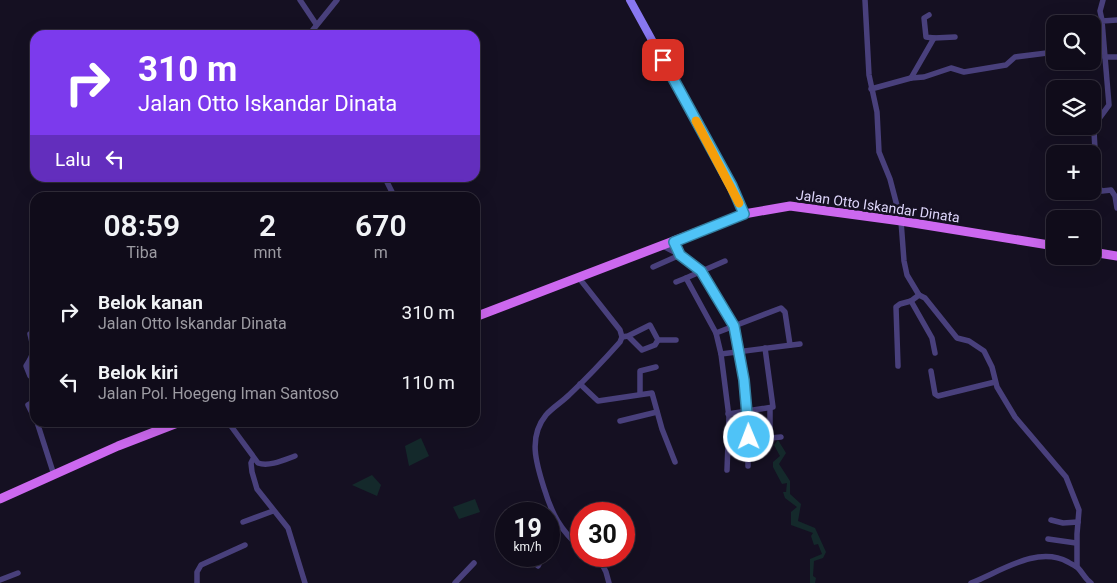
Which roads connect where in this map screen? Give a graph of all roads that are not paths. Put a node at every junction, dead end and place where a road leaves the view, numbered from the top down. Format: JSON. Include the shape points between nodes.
{"nodes":[{"id":1,"x":300,"y":0,"type":"edge"},
{"id":2,"x":337,"y":0,"type":"edge"},
{"id":3,"x":630,"y":0,"type":"edge"},
{"id":4,"x":865,"y":0,"type":"edge"},
{"id":5,"x":1103,"y":0,"type":"edge"},
{"id":6,"x":929,"y":15,"type":"dead end"},
{"id":7,"x":1102,"y":20,"type":"junction"},
{"id":8,"x":1117,"y":20,"type":"edge"},
{"id":9,"x":316,"y":24,"type":"junction"},
{"id":10,"x":313,"y":30,"type":"edge"},
{"id":11,"x":955,"y":37,"type":"dead end"},
{"id":12,"x":934,"y":38,"type":"junction"},
{"id":13,"x":1046,"y":53,"type":"edge"},
{"id":14,"x":1105,"y":57,"type":"junction"},
{"id":15,"x":1117,"y":57,"type":"edge"},
{"id":16,"x":910,"y":78,"type":"junction"},
{"id":17,"x":871,"y":89,"type":"junction"},
{"id":18,"x":1117,"y":208,"type":"edge"},
{"id":19,"x":744,"y":214,"type":"junction"},
{"id":20,"x":901,"y":221,"type":"junction"},
{"id":21,"x":674,"y":242,"type":"junction"},
{"id":22,"x":1046,"y":245,"type":"edge"},
{"id":23,"x":663,"y":246,"type":"junction"},
{"id":24,"x":1101,"y":253,"type":"edge"},
{"id":25,"x":680,"y":255,"type":"junction"},
{"id":26,"x":1117,"y":256,"type":"edge"},
{"id":27,"x":725,"y":261,"type":"dead end"},
{"id":28,"x":653,"y":267,"type":"dead end"},
{"id":29,"x":701,"y":271,"type":"junction"},
{"id":30,"x":580,"y":278,"type":"junction"},
{"id":31,"x":686,"y":278,"type":"junction"},
{"id":32,"x":676,"y":282,"type":"dead end"},
{"id":33,"x":919,"y":295,"type":"junction"},
{"id":34,"x":911,"y":301,"type":"junction"},
{"id":35,"x":480,"y":315,"type":"edge"},
{"id":36,"x":734,"y":326,"type":"junction"},
{"id":37,"x":716,"y":333,"type":"junction"},
{"id":38,"x":625,"y":336,"type":"junction"},
{"id":39,"x":658,"y":340,"type":"junction"},
{"id":40,"x":676,"y":340,"type":"dead end"},
{"id":41,"x":800,"y":344,"type":"dead end"},
{"id":42,"x":790,"y":345,"type":"junction"},
{"id":43,"x":765,"y":348,"type":"junction"},
{"id":44,"x":740,"y":351,"type":"junction"},
{"id":45,"x":935,"y":353,"type":"dead end"},
{"id":46,"x":721,"y":354,"type":"junction"},
{"id":47,"x":30,"y":360,"type":"edge"},
{"id":48,"x":898,"y":366,"type":"dead end"},
{"id":49,"x":656,"y":367,"type":"dead end"},
{"id":50,"x":931,"y":371,"type":"dead end"},
{"id":51,"x":30,"y":376,"type":"edge"},
{"id":52,"x":995,"y":382,"type":"junction"},
{"id":53,"x":580,"y":384,"type":"junction"},
{"id":54,"x":640,"y":394,"type":"junction"},
{"id":55,"x":770,"y":408,"type":"junction"},
{"id":56,"x":748,"y":411,"type":"junction"},
{"id":57,"x":658,"y":412,"type":"junction"},
{"id":58,"x":728,"y":414,"type":"junction"},
{"id":59,"x":620,"y":421,"type":"dead end"},
{"id":60,"x":39,"y":427,"type":"edge"},
{"id":61,"x":167,"y":427,"type":"edge"},
{"id":62,"x":231,"y":427,"type":"edge"},
{"id":63,"x":782,"y":437,"type":"dead end"},
{"id":64,"x":770,"y":438,"type":"junction"},
{"id":65,"x":748,"y":440,"type":"junction"},
{"id":66,"x":295,"y":456,"type":"dead end"},
{"id":67,"x":253,"y":458,"type":"junction"},
{"id":68,"x":675,"y":462,"type":"dead end"},
{"id":69,"x":748,"y":466,"type":"dead end"},
{"id":70,"x":727,"y":470,"type":"dead end"},
{"id":71,"x":54,"y":475,"type":"junction"},
{"id":72,"x":0,"y":499,"type":"edge"},
{"id":73,"x":548,"y":502,"type":"edge"},
{"id":74,"x":273,"y":511,"type":"junction"},
{"id":75,"x":1050,"y":520,"type":"dead end"},
{"id":76,"x":243,"y":522,"type":"dead end"},
{"id":77,"x":1078,"y":522,"type":"junction"},
{"id":78,"x":560,"y":527,"type":"edge"},
{"id":79,"x":570,"y":538,"type":"edge"},
{"id":80,"x":1048,"y":539,"type":"dead end"},
{"id":81,"x":1076,"y":543,"type":"junction"},
{"id":82,"x":245,"y":546,"type":"dead end"},
{"id":83,"x":474,"y":563,"type":"dead end"},
{"id":84,"x":604,"y":567,"type":"edge"},
{"id":85,"x":1077,"y":567,"type":"junction"},
{"id":86,"x":18,"y":573,"type":"dead end"},
{"id":87,"x":0,"y":580,"type":"edge"},
{"id":88,"x":198,"y":583,"type":"edge"},
{"id":89,"x":305,"y":583,"type":"edge"},
{"id":90,"x":455,"y":583,"type":"edge"},
{"id":91,"x":609,"y":583,"type":"edge"},
{"id":92,"x":971,"y":583,"type":"edge"},
{"id":93,"x":1090,"y":583,"type":"edge"}],
"edges":[{"from":1,"to":9,"type":"street"},
{"from":2,"to":9,"type":"street"},
{"from":3,"to":19,"type":"street","via":[[732,186]]},
{"from":4,"to":17,"type":"street"},
{"from":5,"to":7,"type":"street"},
{"from":6,"to":12,"type":"street","via":[[924,18],[924,35]]},
{"from":7,"to":8,"type":"street"},
{"from":7,"to":14,"type":"street"},
{"from":9,"to":10,"type":"street"},
{"from":11,"to":12,"type":"street"},
{"from":12,"to":16,"type":"street"},
{"from":13,"to":16,"type":"street","via":[[1015,57],[1006,65],[964,72],[951,68]]},
{"from":14,"to":15,"type":"street"},
{"from":14,"to":18,"type":"street","via":[[1109,105],[1094,131],[1097,184],[1100,190],[1111,190]]},
{"from":16,"to":17,"type":"street"},
{"from":17,"to":20,"type":"street","via":[[877,112],[879,152],[890,178]]},
{"from":19,"to":20,"type":"main road","name":"Jalan Otto Iskandar Dinata","via":[[790,206]]},
{"from":19,"to":21,"type":"main road","name":"Jalan Otto Iskandar Dinata"},
{"from":20,"to":22,"type":"main road","name":"Jalan Otto Iskandar Dinata"},
{"from":20,"to":33,"type":"street","via":[[907,275]]},
{"from":21,"to":23,"type":"main road","name":"Jalan Otto Iskandar Dinata"},
{"from":21,"to":25,"type":"street"},
{"from":23,"to":25,"type":"street"},
{"from":23,"to":30,"type":"main road","name":"Jalan Otto Iskandar Dinata"},
{"from":24,"to":26,"type":"main road"},
{"from":25,"to":28,"type":"street"},
{"from":25,"to":29,"type":"street"},
{"from":27,"to":29,"type":"street"},
{"from":29,"to":31,"type":"street"},
{"from":29,"to":36,"type":"street"},
{"from":30,"to":35,"type":"main road","name":"Jalan Otto Iskandar Dinata"},
{"from":30,"to":38,"type":"street"},
{"from":31,"to":32,"type":"street"},
{"from":31,"to":37,"type":"street"},
{"from":33,"to":34,"type":"street"},
{"from":33,"to":52,"type":"street","via":[[925,298],[957,338],[969,341],[984,351]]},
{"from":34,"to":45,"type":"street","via":[[932,338]]},
{"from":34,"to":48,"type":"street","via":[[896,307]]},
{"from":36,"to":37,"type":"street"},
{"from":36,"to":42,"type":"street","via":[[781,308],[785,312]]},
{"from":36,"to":44,"type":"street"},
{"from":37,"to":46,"type":"street"},
{"from":38,"to":39,"type":"street","via":[[642,350],[655,345]]},
{"from":38,"to":39,"type":"street","via":[[650,325]]},
{"from":38,"to":53,"type":"street"},
{"from":39,"to":40,"type":"street"},
{"from":41,"to":42,"type":"street"},
{"from":42,"to":43,"type":"street"},
{"from":43,"to":44,"type":"street"},
{"from":43,"to":55,"type":"street","via":[[774,406]]},
{"from":44,"to":46,"type":"street"},
{"from":44,"to":56,"type":"street"},
{"from":46,"to":58,"type":"street"},
{"from":47,"to":51,"type":"street","via":[[26,366]]},
{"from":49,"to":54,"type":"street","via":[[640,371]]},
{"from":50,"to":52,"type":"street","via":[[938,396]]},
{"from":52,"to":77,"type":"street","via":[[1020,425],[1066,477],[1079,510]]},
{"from":53,"to":54,"type":"street","via":[[598,401]]},
{"from":53,"to":73,"type":"street","via":[[542,420],[535,442],[537,469]]},
{"from":54,"to":57,"type":"street","via":[[652,393]]},
{"from":55,"to":56,"type":"street"},
{"from":55,"to":64,"type":"street"},
{"from":56,"to":58,"type":"street"},
{"from":56,"to":65,"type":"street"},
{"from":57,"to":59,"type":"street"},
{"from":57,"to":68,"type":"street"},
{"from":58,"to":70,"type":"street"},
{"from":60,"to":71,"type":"street"},
{"from":61,"to":71,"type":"main road"},
{"from":62,"to":67,"type":"street"},
{"from":63,"to":64,"type":"street"},
{"from":64,"to":65,"type":"street"},
{"from":65,"to":69,"type":"street"},
{"from":66,"to":67,"type":"street","via":[[263,465]]},
{"from":67,"to":74,"type":"street","via":[[252,472],[257,489]]},
{"from":71,"to":72,"type":"main road"},
{"from":74,"to":76,"type":"street"},
{"from":74,"to":89,"type":"street","via":[[290,532]]},
{"from":75,"to":77,"type":"street"},
{"from":77,"to":81,"type":"street"},
{"from":78,"to":79,"type":"street"},
{"from":80,"to":81,"type":"street"},
{"from":81,"to":85,"type":"street"},
{"from":82,"to":88,"type":"street","via":[[201,565],[197,572]]},
{"from":83,"to":90,"type":"street"},
{"from":84,"to":91,"type":"street"},
{"from":85,"to":92,"type":"street","via":[[1062,559],[1037,557]]},
{"from":85,"to":93,"type":"street"},
{"from":86,"to":87,"type":"street"}]}
